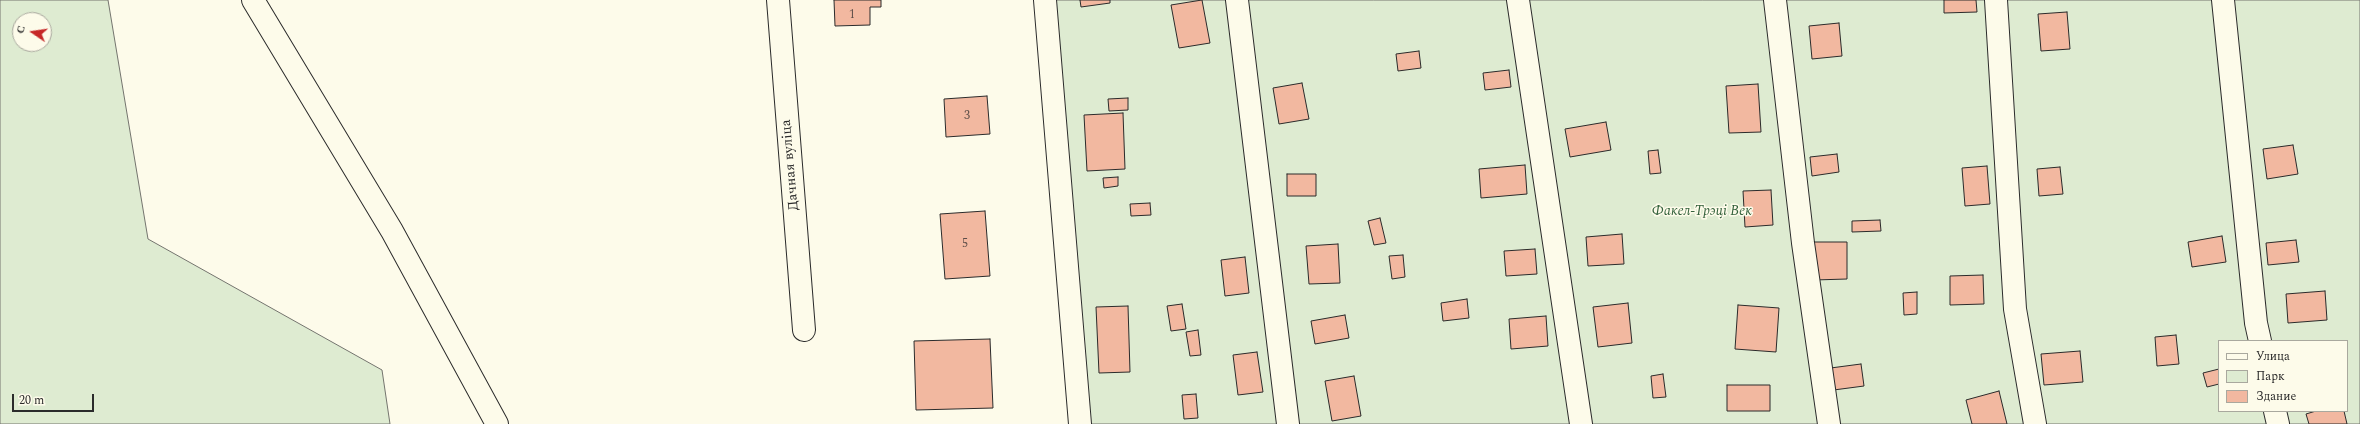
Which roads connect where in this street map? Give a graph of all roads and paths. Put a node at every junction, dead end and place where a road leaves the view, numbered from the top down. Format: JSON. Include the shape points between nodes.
{"nodes":[{"id":1,"x":253,"y":0,"type":"edge"},
{"id":2,"x":778,"y":0,"type":"edge"},
{"id":3,"x":1045,"y":0,"type":"edge"},
{"id":4,"x":1237,"y":0,"type":"edge"},
{"id":5,"x":1518,"y":0,"type":"edge"},
{"id":6,"x":1775,"y":0,"type":"edge"},
{"id":7,"x":1996,"y":0,"type":"edge"},
{"id":8,"x":2222,"y":0,"type":"edge"},
{"id":9,"x":804,"y":330,"type":"dead end"},
{"id":10,"x":2260,"y":340,"type":"edge"},
{"id":11,"x":2275,"y":412,"type":"edge"},
{"id":12,"x":497,"y":424,"type":"edge"},
{"id":13,"x":1080,"y":424,"type":"edge"},
{"id":14,"x":1288,"y":424,"type":"edge"},
{"id":15,"x":1581,"y":424,"type":"edge"},
{"id":16,"x":1829,"y":424,"type":"edge"},
{"id":17,"x":2035,"y":424,"type":"edge"},
{"id":18,"x":2278,"y":424,"type":"edge"}],
"edges":[{"from":1,"to":12,"type":"street","via":[[392,231]]},
{"from":2,"to":9,"type":"street","name":"Дачная вуліца"},
{"from":3,"to":13,"type":"street"},
{"from":4,"to":14,"type":"street"},
{"from":5,"to":15,"type":"street"},
{"from":6,"to":16,"type":"street","via":[[1803,243]]},
{"from":7,"to":17,"type":"street","via":[[2015,309]]},
{"from":8,"to":10,"type":"street"},
{"from":11,"to":18,"type":"street"}]}
